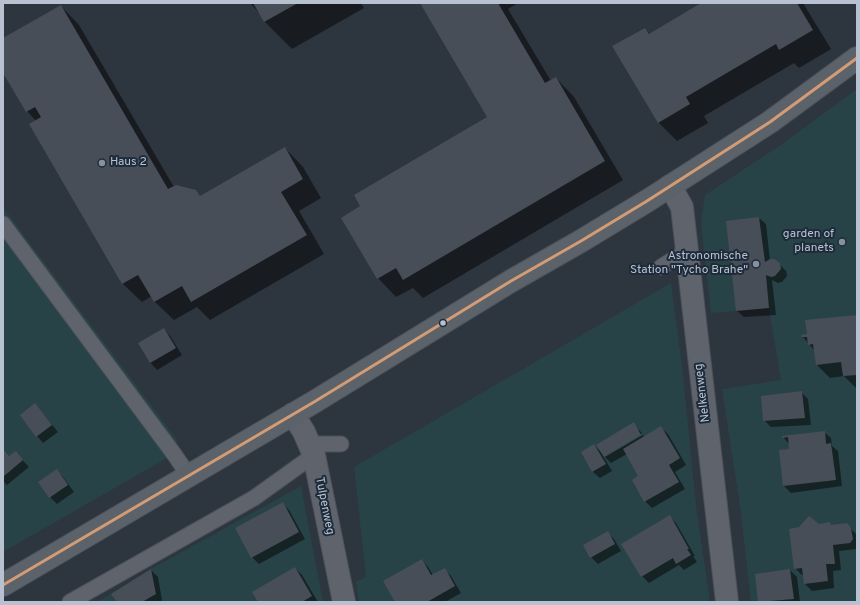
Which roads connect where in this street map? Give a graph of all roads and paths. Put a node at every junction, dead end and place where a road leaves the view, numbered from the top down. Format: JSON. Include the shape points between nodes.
{"nodes":[{"id":1,"x":857,"y":58,"type":"edge"},
{"id":2,"x":670,"y":186,"type":"junction"},
{"id":3,"x":3,"y":224,"type":"edge"},
{"id":4,"x":686,"y":251,"type":"junction"},
{"id":5,"x":661,"y":267,"type":"dead end"},
{"id":6,"x":293,"y":414,"type":"junction"},
{"id":7,"x":341,"y":444,"type":"dead end"},
{"id":8,"x":312,"y":450,"type":"junction"},
{"id":9,"x":189,"y":476,"type":"junction"},
{"id":10,"x":3,"y":585,"type":"edge"},
{"id":11,"x":70,"y":602,"type":"edge"},
{"id":12,"x":344,"y":602,"type":"edge"},
{"id":13,"x":727,"y":602,"type":"edge"}],
"edges":[{"from":1,"to":2,"type":"street","via":[[770,122]]},
{"from":2,"to":4,"type":"street","name":"Nelkenweg","via":[[682,207]]},
{"from":2,"to":6,"type":"street"},
{"from":3,"to":9,"type":"lane"},
{"from":4,"to":5,"type":"lane"},
{"from":4,"to":13,"type":"street","name":"Nelkenweg"},
{"from":6,"to":8,"type":"street","name":"Tulpenweg"},
{"from":6,"to":9,"type":"street"},
{"from":7,"to":8,"type":"lane"},
{"from":8,"to":11,"type":"lane","via":[[254,498]]},
{"from":8,"to":12,"type":"street","name":"Tulpenweg"},
{"from":9,"to":10,"type":"street"}]}
